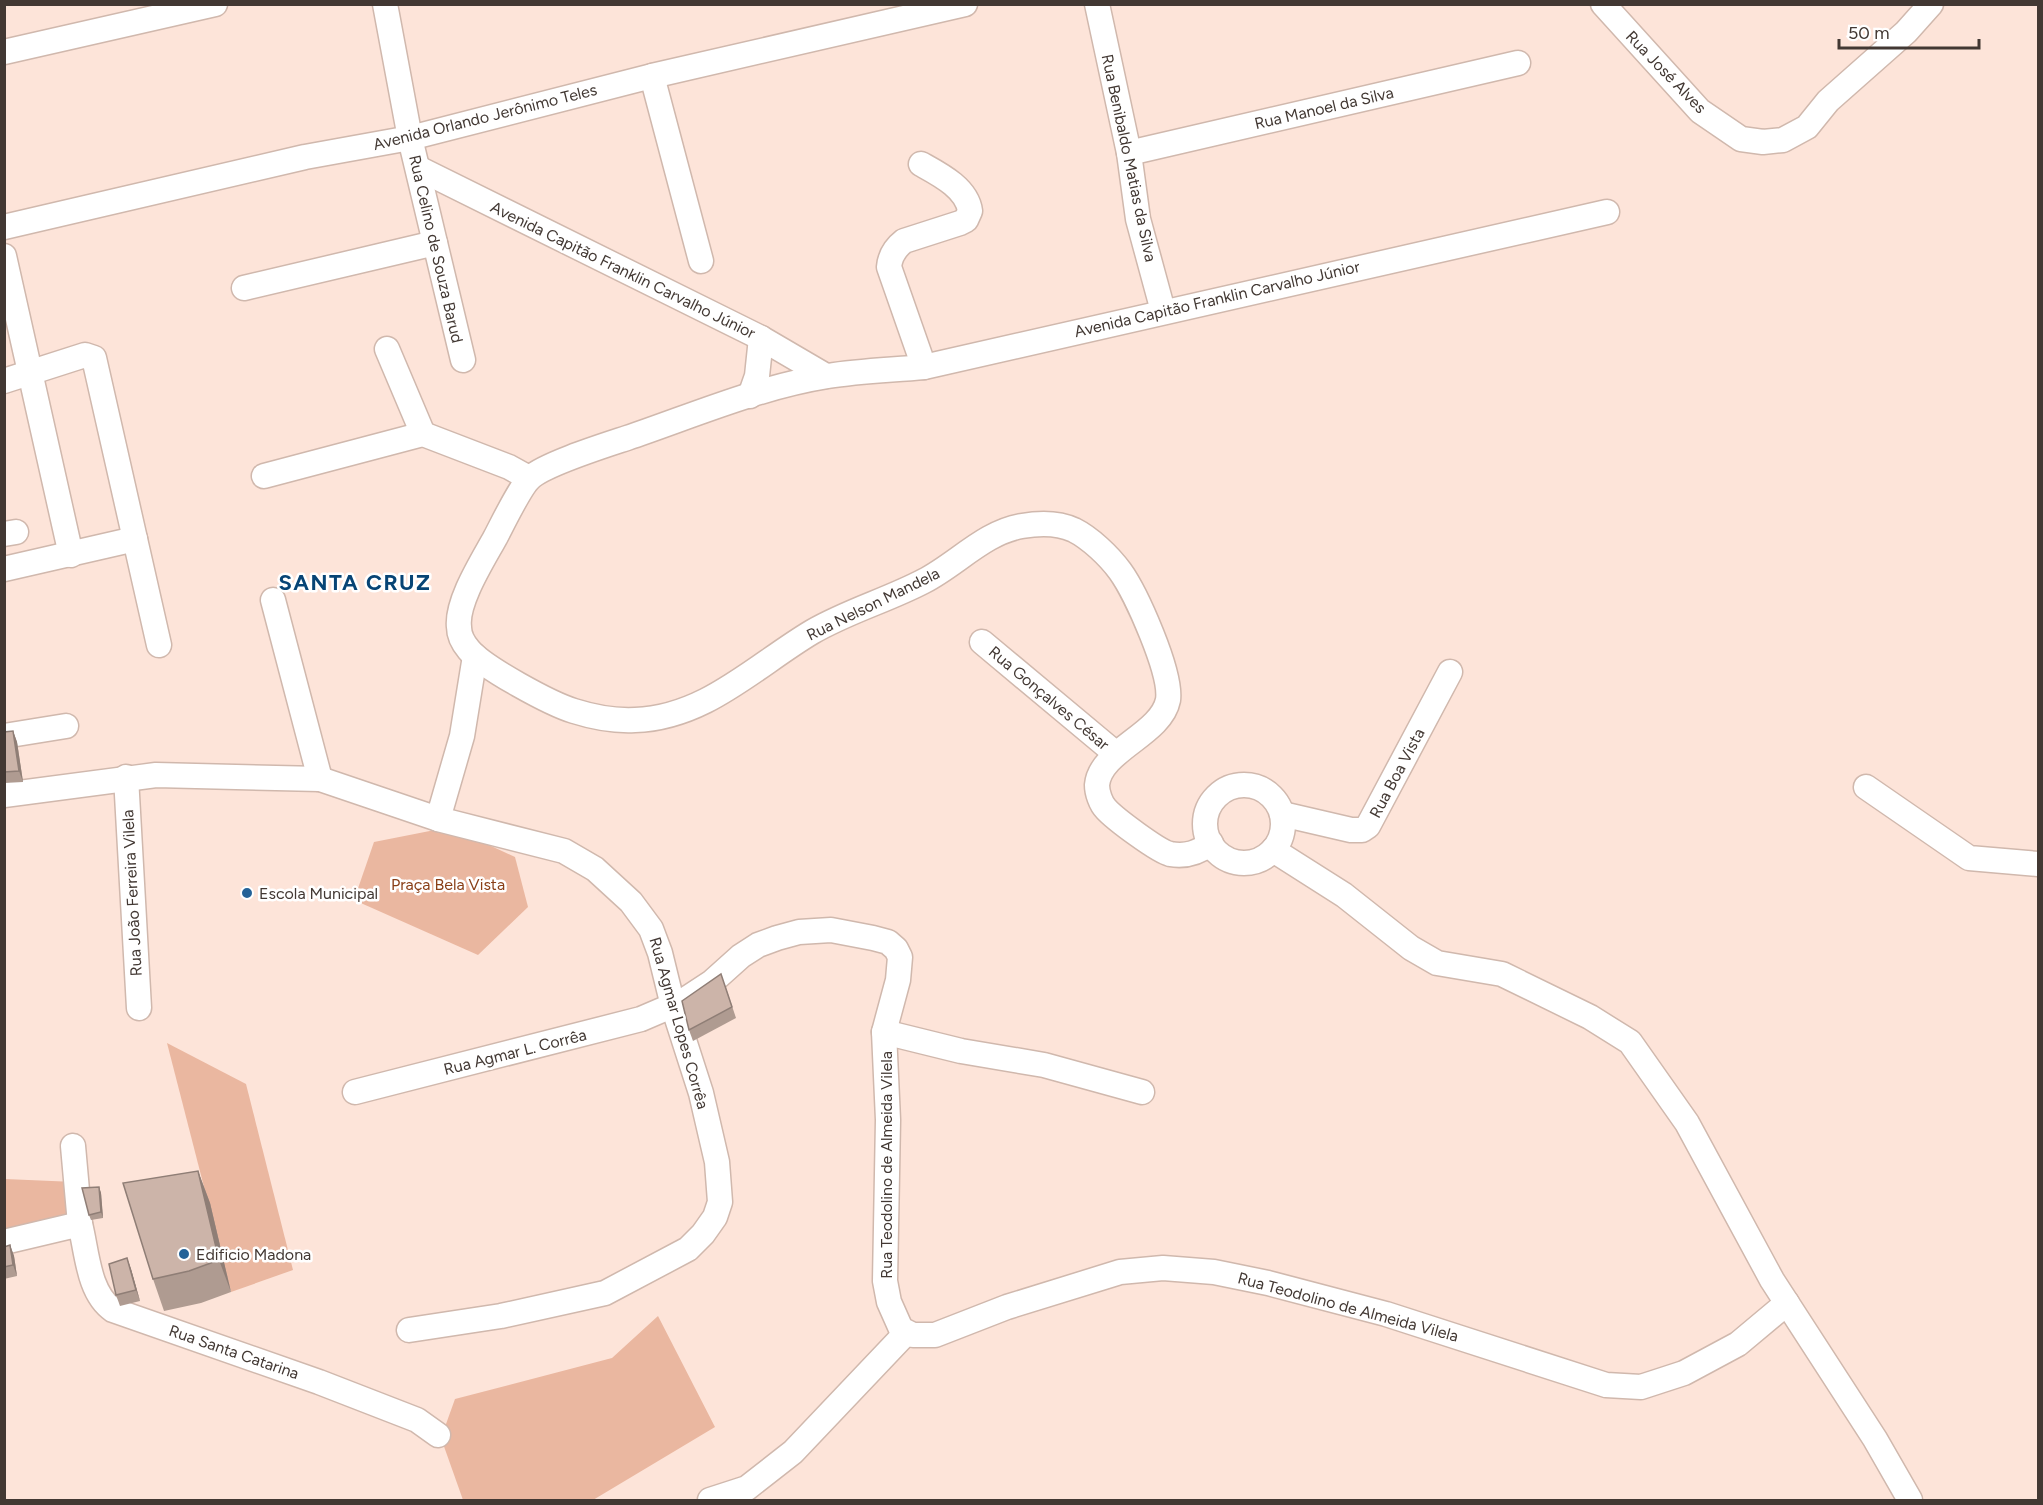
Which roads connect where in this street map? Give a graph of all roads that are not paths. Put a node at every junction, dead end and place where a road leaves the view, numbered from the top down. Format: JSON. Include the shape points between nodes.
{"nodes":[{"id":1,"x":215,"y":4,"type":"edge"},
{"id":2,"x":385,"y":4,"type":"edge"},
{"id":3,"x":965,"y":4,"type":"edge"},
{"id":4,"x":1097,"y":4,"type":"edge"},
{"id":5,"x":1603,"y":4,"type":"edge"},
{"id":6,"x":1931,"y":4,"type":"edge"},
{"id":7,"x":4,"y":52,"type":"edge"},
{"id":8,"x":1518,"y":63,"type":"dead end"},
{"id":9,"x":652,"y":76,"type":"junction"},
{"id":10,"x":410,"y":138,"type":"junction"},
{"id":11,"x":1129,"y":153,"type":"junction"},
{"id":12,"x":921,"y":164,"type":"dead end"},
{"id":13,"x":418,"y":168,"type":"junction"},
{"id":14,"x":1607,"y":212,"type":"dead end"},
{"id":15,"x":4,"y":227,"type":"edge"},
{"id":16,"x":435,"y":243,"type":"junction"},
{"id":17,"x":4,"y":256,"type":"edge"},
{"id":18,"x":701,"y":261,"type":"dead end"},
{"id":19,"x":243,"y":288,"type":"dead end"},
{"id":20,"x":1163,"y":311,"type":"junction"},
{"id":21,"x":761,"y":338,"type":"junction"},
{"id":22,"x":387,"y":349,"type":"dead end"},
{"id":23,"x":463,"y":360,"type":"dead end"},
{"id":24,"x":924,"y":367,"type":"junction"},
{"id":25,"x":32,"y":372,"type":"junction"},
{"id":26,"x":826,"y":376,"type":"junction"},
{"id":27,"x":4,"y":381,"type":"edge"},
{"id":28,"x":750,"y":396,"type":"junction"},
{"id":29,"x":423,"y":434,"type":"junction"},
{"id":30,"x":264,"y":476,"type":"dead end"},
{"id":31,"x":530,"y":478,"type":"junction"},
{"id":32,"x":135,"y":539,"type":"junction"},
{"id":33,"x":71,"y":555,"type":"junction"},
{"id":34,"x":4,"y":569,"type":"edge"},
{"id":35,"x":273,"y":600,"type":"dead end"},
{"id":36,"x":982,"y":642,"type":"dead end"},
{"id":37,"x":159,"y":645,"type":"dead end"},
{"id":38,"x":479,"y":659,"type":"junction"},
{"id":39,"x":1450,"y":672,"type":"dead end"},
{"id":40,"x":66,"y":726,"type":"dead end"},
{"id":41,"x":4,"y":736,"type":"edge"},
{"id":42,"x":1115,"y":753,"type":"junction"},
{"id":43,"x":126,"y":777,"type":"junction"},
{"id":44,"x":320,"y":779,"type":"junction"},
{"id":45,"x":1866,"y":787,"type":"dead end"},
{"id":46,"x":4,"y":795,"type":"edge"},
{"id":47,"x":1282,"y":814,"type":"junction"},
{"id":48,"x":438,"y":819,"type":"junction"},
{"id":49,"x":1210,"y":843,"type":"junction"},
{"id":50,"x":1273,"y":850,"type":"junction"},
{"id":51,"x":2038,"y":864,"type":"edge"},
{"id":52,"x":673,"y":1006,"type":"junction"},
{"id":53,"x":139,"y":1008,"type":"dead end"},
{"id":54,"x":884,"y":1032,"type":"junction"},
{"id":55,"x":355,"y":1092,"type":"dead end"},
{"id":56,"x":1142,"y":1092,"type":"dead end"},
{"id":57,"x":73,"y":1146,"type":"dead end"},
{"id":58,"x":80,"y":1224,"type":"junction"},
{"id":59,"x":4,"y":1242,"type":"edge"},
{"id":60,"x":1787,"y":1303,"type":"junction"},
{"id":61,"x":409,"y":1330,"type":"dead end"},
{"id":62,"x":906,"y":1332,"type":"junction"},
{"id":63,"x":438,"y":1435,"type":"dead end"},
{"id":64,"x":710,"y":1500,"type":"edge"},
{"id":65,"x":1910,"y":1500,"type":"edge"}],
"edges":[{"from":1,"to":7,"type":"street"},
{"from":2,"to":10,"type":"street","name":"Rua Celino de Souza Barud"},
{"from":3,"to":9,"type":"street","name":"Avenida Orlando Jerônimo Teles"},
{"from":4,"to":11,"type":"street","name":"Rua Benibaldo Matias da Silva"},
{"from":5,"to":6,"type":"street","name":"Rua José Alves","via":[[1700,111],[1742,139],[1763,142],[1783,140],[1807,127],[1828,101],[1906,32]]},
{"from":8,"to":11,"type":"street","name":"Rua Manoel da Silva"},
{"from":9,"to":10,"type":"street","name":"Avenida Orlando Jerônimo Teles"},
{"from":9,"to":18,"type":"street"},
{"from":10,"to":13,"type":"street","name":"Rua Celino de Souza Barud"},
{"from":10,"to":15,"type":"street","name":"Avenida Orlando Jerônimo Teles","via":[[305,157]]},
{"from":11,"to":20,"type":"street","name":"Rua Benibaldo Matias da Silva","via":[[1138,219]]},
{"from":12,"to":24,"type":"street","via":[[955,186],[970,211],[960,223],[904,241],[890,260],[889,267]]},
{"from":13,"to":16,"type":"street","name":"Rua Celino de Souza Barud"},
{"from":13,"to":21,"type":"street","name":"Avenida Capitão Franklin Carvalho Júnior"},
{"from":14,"to":20,"type":"street","name":"Avenida Capitão Franklin Carvalho Júnior"},
{"from":16,"to":19,"type":"street"},
{"from":16,"to":23,"type":"street","name":"Rua Celino de Souza Barud"},
{"from":17,"to":25,"type":"street"},
{"from":20,"to":24,"type":"street","name":"Avenida Capitão Franklin Carvalho Júnior"},
{"from":21,"to":26,"type":"street","name":"Avenida Capitão Franklin Carvalho Júnior"},
{"from":21,"to":28,"type":"street","via":[[757,376]]},
{"from":22,"to":29,"type":"street"},
{"from":24,"to":26,"type":"street","name":"Avenida Capitão Franklin Carvalho Júnior"},
{"from":25,"to":27,"type":"street"},
{"from":25,"to":32,"type":"street","via":[[85,356],[94,358]]},
{"from":25,"to":33,"type":"street"},
{"from":26,"to":28,"type":"street","name":"Avenida Capitão Franklin Carvalho Júnior"},
{"from":28,"to":31,"type":"street","name":"Avenida Capitão Franklin Carvalho Júnior","via":[[601,447]]},
{"from":29,"to":30,"type":"street"},
{"from":29,"to":31,"type":"street"},
{"from":31,"to":38,"type":"street","via":[[463,602],[459,629],[462,640]]},
{"from":32,"to":33,"type":"street"},
{"from":32,"to":37,"type":"street"},
{"from":33,"to":34,"type":"street"},
{"from":35,"to":44,"type":"street"},
{"from":36,"to":42,"type":"street","name":"Rua Gonçalves César"},
{"from":38,"to":42,"type":"street","name":"Rua Nelson Mandela","via":[[572,711],[630,720],[658,718],[695,707],[719,694],[816,630],[925,581],[999,533],[1023,526],[1055,525],[1070,528],[1086,538],[1120,570],[1161,654],[1168,692],[1163,712],[1151,727]]},
{"from":38,"to":48,"type":"street"},
{"from":39,"to":47,"type":"street","name":"Rua Boa Vista","via":[[1368,826],[1351,830]]},
{"from":40,"to":41,"type":"street"},
{"from":42,"to":49,"type":"street","name":"Rua Nelson Mandela","via":[[1097,784],[1103,807],[1149,844],[1169,854],[1191,855]]},
{"from":43,"to":44,"type":"street","name":"Rua Agmar Lopes Corrêa","via":[[206,774]]},
{"from":43,"to":46,"type":"street","name":"Rua Agmar Lopes Corrêa"},
{"from":43,"to":53,"type":"street","name":"Rua João Ferreira Vilela"},
{"from":44,"to":48,"type":"street","name":"Rua Agmar Lopes Corrêa"},
{"from":45,"to":51,"type":"street","via":[[1969,858]]},
{"from":47,"to":49,"type":"street","via":[[1275,799],[1262,789],[1246,785],[1230,788],[1216,797],[1208,811],[1206,828]]},
{"from":47,"to":50,"type":"street","via":[[1283,826]]},
{"from":48,"to":52,"type":"street","name":"Rua Agmar Lopes Corrêa","via":[[564,851],[604,876],[632,902],[651,929]]},
{"from":49,"to":50,"type":"street","via":[[1220,855],[1247,863]]},
{"from":50,"to":60,"type":"street","via":[[1344,895],[1411,948],[1437,963],[1502,974],[1590,1017],[1630,1042],[1687,1123]]},
{"from":52,"to":54,"type":"street","name":"Rua Teodolino de Almeida Vilela","via":[[712,982],[758,945],[799,932],[831,930],[888,942],[896,949],[900,957],[898,980]]},
{"from":52,"to":55,"type":"street","name":"Rua Agmar L. Corrêa","via":[[619,1025]]},
{"from":52,"to":61,"type":"street","name":"Rua Agmar Lopes Corrêa","via":[[701,1093],[717,1162],[720,1202],[703,1234],[688,1249],[605,1293],[501,1316]]},
{"from":54,"to":56,"type":"street","name":"Rua Teodolino de Almeida Vilela","via":[[961,1051],[1044,1065]]},
{"from":54,"to":62,"type":"street","name":"Rua Teodolino de Almeida Vilela","via":[[888,1120],[885,1281],[889,1302]]},
{"from":57,"to":58,"type":"street","name":"Rua Santa Catarina"},
{"from":58,"to":59,"type":"street"},
{"from":58,"to":63,"type":"street","name":"Rua Santa Catarina","via":[[95,1287],[102,1302],[113,1310],[319,1382],[417,1420]]},
{"from":60,"to":62,"type":"street","name":"Rua Teodolino de Almeida Vilela","via":[[1738,1344],[1684,1372],[1641,1387],[1606,1385],[1386,1314],[1268,1282],[1163,1268],[1120,1272],[1007,1307],[935,1335]]},
{"from":60,"to":65,"type":"street"},
{"from":62,"to":64,"type":"street","via":[[793,1452],[747,1488]]}]}
